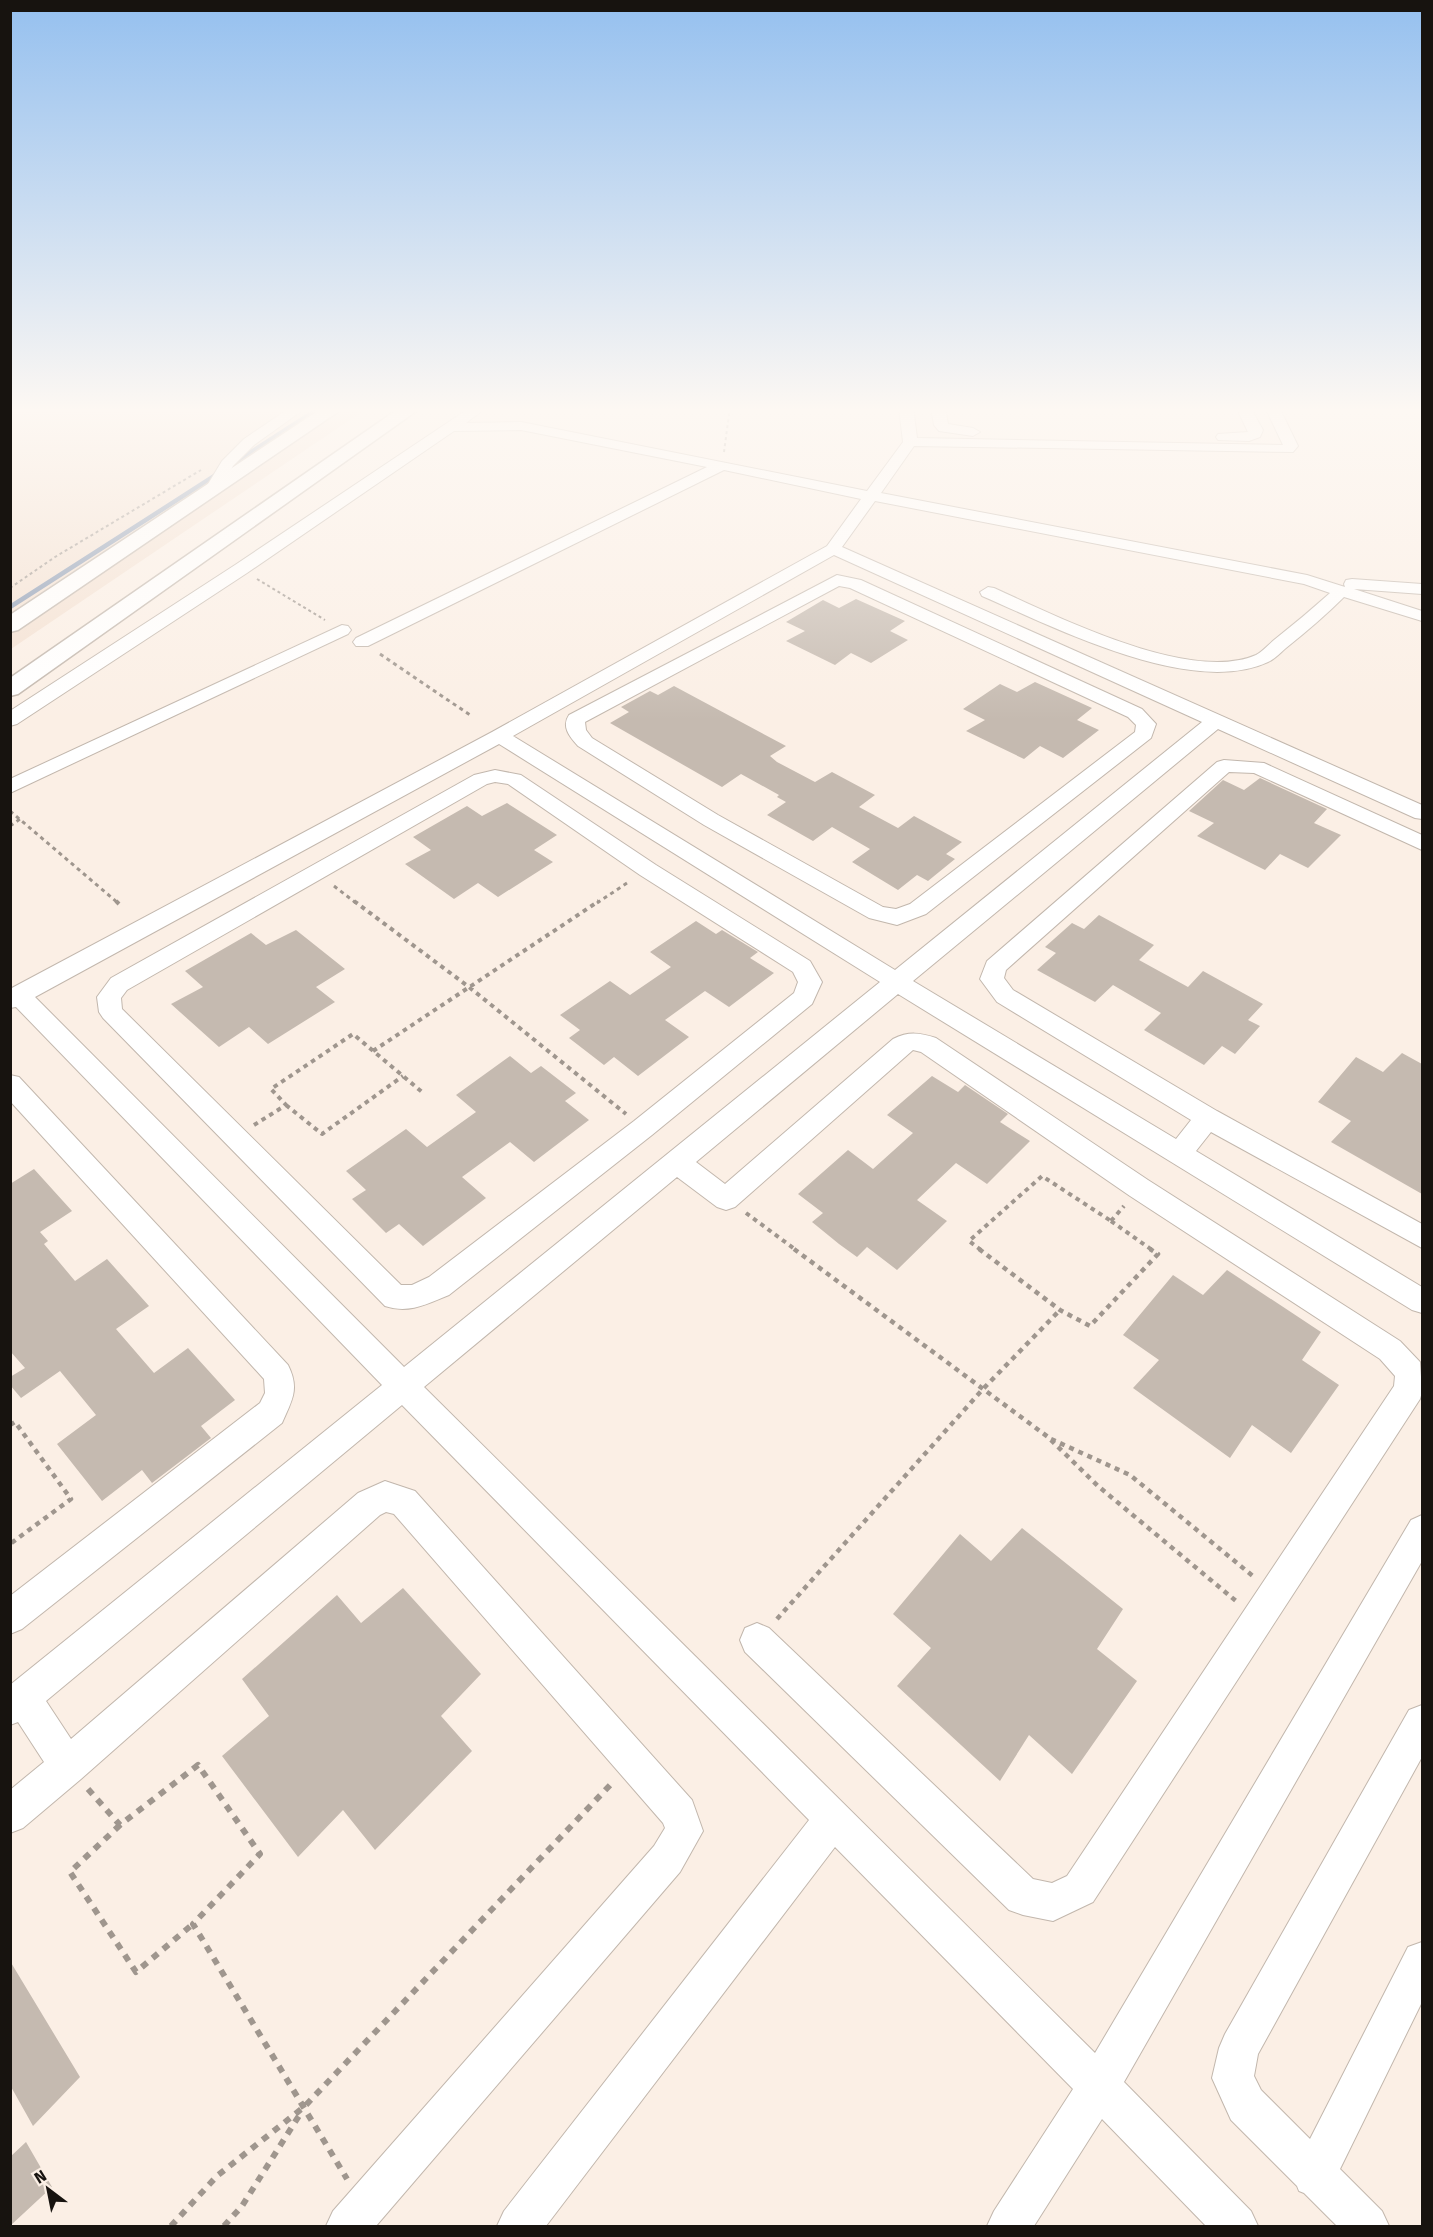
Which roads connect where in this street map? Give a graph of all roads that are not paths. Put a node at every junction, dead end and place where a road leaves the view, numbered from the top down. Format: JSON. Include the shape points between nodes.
{"nodes":[{"id":1,"x":170,"y":511,"type":"edge"},
{"id":2,"x":264,"y":511,"type":"edge"},
{"id":3,"x":325,"y":511,"type":"edge"},
{"id":4,"x":628,"y":511,"type":"edge"},
{"id":5,"x":860,"y":511,"type":"edge"},
{"id":6,"x":951,"y":511,"type":"edge"},
{"id":7,"x":833,"y":549,"type":"junction"},
{"id":8,"x":1306,"y":580,"type":"junction"},
{"id":9,"x":1422,"y":589,"type":"edge"},
{"id":10,"x":1341,"y":591,"type":"junction"},
{"id":11,"x":988,"y":592,"type":"dead end"},
{"id":12,"x":1422,"y":616,"type":"edge"},
{"id":13,"x":10,"y":625,"type":"edge"},
{"id":14,"x":1011,"y":629,"type":"junction"},
{"id":15,"x":342,"y":630,"type":"dead end"},
{"id":16,"x":362,"y":642,"type":"dead end"},
{"id":17,"x":987,"y":645,"type":"junction"},
{"id":18,"x":10,"y":689,"type":"edge"},
{"id":19,"x":10,"y":720,"type":"edge"},
{"id":20,"x":1215,"y":721,"type":"junction"},
{"id":21,"x":499,"y":735,"type":"junction"},
{"id":22,"x":10,"y":788,"type":"edge"},
{"id":23,"x":1422,"y":813,"type":"edge"},
{"id":24,"x":711,"y":820,"type":"junction"},
{"id":25,"x":1422,"y":843,"type":"edge"},
{"id":26,"x":675,"y":846,"type":"junction"},
{"id":27,"x":286,"y":851,"type":"junction"},
{"id":28,"x":314,"y":872,"type":"junction"},
{"id":29,"x":897,"y":982,"type":"junction"},
{"id":30,"x":15,"y":998,"type":"edge"},
{"id":31,"x":10,"y":1084,"type":"edge"},
{"id":32,"x":1208,"y":1118,"type":"junction"},
{"id":33,"x":1179,"y":1153,"type":"junction"},
{"id":34,"x":677,"y":1162,"type":"junction"},
{"id":35,"x":1422,"y":1237,"type":"edge"},
{"id":36,"x":1422,"y":1300,"type":"edge"},
{"id":37,"x":403,"y":1386,"type":"junction"},
{"id":38,"x":1422,"y":1531,"type":"edge"},
{"id":39,"x":10,"y":1617,"type":"edge"},
{"id":40,"x":757,"y":1640,"type":"road end"},
{"id":41,"x":17,"y":1703,"type":"edge"},
{"id":42,"x":1422,"y":1723,"type":"edge"},
{"id":43,"x":68,"y":1766,"type":"junction"},
{"id":44,"x":10,"y":1815,"type":"edge"},
{"id":45,"x":833,"y":1819,"type":"junction"},
{"id":46,"x":1422,"y":1961,"type":"edge"},
{"id":47,"x":1099,"y":2086,"type":"junction"},
{"id":48,"x":1314,"y":2176,"type":"junction"},
{"id":49,"x":363,"y":2220,"type":"edge"},
{"id":50,"x":519,"y":2226,"type":"edge"},
{"id":51,"x":1009,"y":2226,"type":"edge"},
{"id":52,"x":1236,"y":2226,"type":"edge"},
{"id":53,"x":1367,"y":2226,"type":"edge"}],
"edges":[{"from":1,"to":13,"type":"highway"},
{"from":2,"to":18,"type":"highway"},
{"from":3,"to":19,"type":"street"},
{"from":4,"to":16,"type":"street"},
{"from":5,"to":7,"type":"street"},
{"from":6,"to":8,"type":"street"},
{"from":7,"to":14,"type":"street"},
{"from":7,"to":21,"type":"street"},
{"from":8,"to":9,"type":"street"},
{"from":8,"to":10,"type":"street"},
{"from":10,"to":11,"type":"street","via":[[1262,658],[1223,666],[1189,664],[1123,650]]},
{"from":10,"to":12,"type":"street"},
{"from":14,"to":17,"type":"street"},
{"from":14,"to":20,"type":"street"},
{"from":15,"to":22,"type":"street"},
{"from":17,"to":24,"type":"street","via":[[855,584],[837,580],[576,719],[576,731],[585,742]]},
{"from":17,"to":24,"type":"street","via":[[1135,713],[1146,724],[1144,734],[918,909],[897,917],[877,913]]},
{"from":20,"to":23,"type":"street"},
{"from":20,"to":29,"type":"street"},
{"from":21,"to":26,"type":"street"},
{"from":21,"to":27,"type":"street"},
{"from":24,"to":26,"type":"street"},
{"from":25,"to":32,"type":"street","via":[[1257,767],[1224,766],[995,967],[992,980],[1005,996]]},
{"from":26,"to":29,"type":"street"},
{"from":27,"to":28,"type":"street"},
{"from":27,"to":30,"type":"street"},
{"from":28,"to":28,"type":"street","via":[[119,984],[109,997],[111,1012],[395,1298],[414,1297],[439,1286],[804,998],[810,982],[802,967],[514,779],[481,779]]},
{"from":29,"to":33,"type":"street"},
{"from":29,"to":34,"type":"street"},
{"from":30,"to":37,"type":"street"},
{"from":31,"to":39,"type":"street","via":[[278,1374],[280,1393],[271,1413]]},
{"from":32,"to":33,"type":"street"},
{"from":32,"to":35,"type":"street"},
{"from":33,"to":36,"type":"street"},
{"from":34,"to":37,"type":"street"},
{"from":34,"to":40,"type":"street","via":[[726,1199],[902,1045],[910,1041],[927,1044],[1139,1188],[1390,1350],[1410,1371],[1409,1389],[1080,1889],[1053,1902],[1023,1896]]},
{"from":37,"to":41,"type":"street"},
{"from":37,"to":45,"type":"street"},
{"from":38,"to":47,"type":"street"},
{"from":41,"to":43,"type":"street"},
{"from":42,"to":48,"type":"street","via":[[1239,2048],[1233,2078],[1246,2105]]},
{"from":43,"to":44,"type":"street"},
{"from":43,"to":49,"type":"street","via":[[369,1504],[385,1496],[404,1502],[679,1813],[684,1831],[667,1858]]},
{"from":45,"to":47,"type":"street"},
{"from":45,"to":50,"type":"street"},
{"from":46,"to":48,"type":"street"},
{"from":47,"to":51,"type":"street"},
{"from":47,"to":52,"type":"street"},
{"from":48,"to":53,"type":"street"}]}
